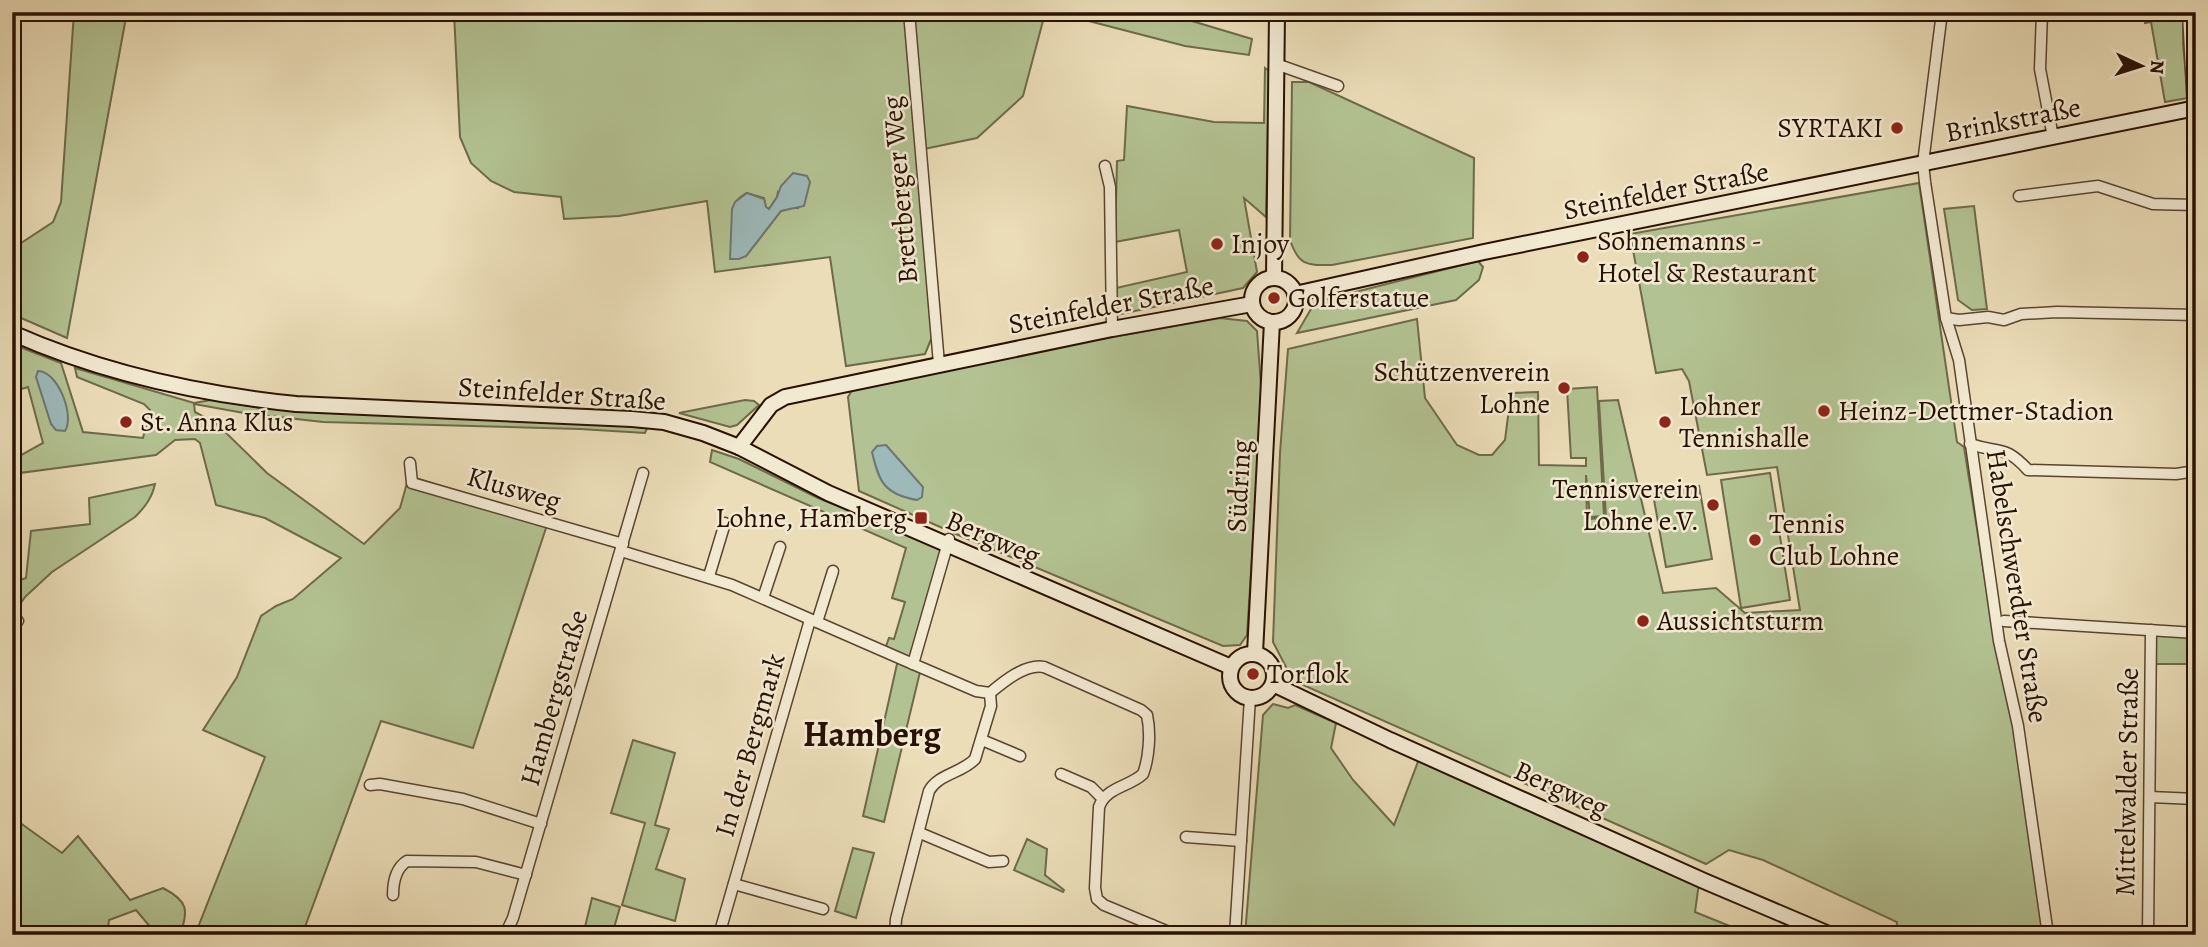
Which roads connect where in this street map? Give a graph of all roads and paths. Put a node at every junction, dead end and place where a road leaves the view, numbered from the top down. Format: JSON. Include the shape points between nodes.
{"nodes":[{"id":1,"x":909,"y":12,"type":"edge"},
{"id":2,"x":1276,"y":12,"type":"edge"},
{"id":3,"x":1942,"y":12,"type":"edge"},
{"id":4,"x":2042,"y":12,"type":"edge"},
{"id":5,"x":2188,"y":12,"type":"edge"},
{"id":6,"x":2192,"y":44,"type":"edge"},
{"id":7,"x":1276,"y":64,"type":"junction"},
{"id":8,"x":1338,"y":86,"type":"dead end"},
{"id":9,"x":2194,"y":109,"type":"edge"},
{"id":10,"x":2053,"y":137,"type":"junction"},
{"id":11,"x":1923,"y":163,"type":"junction"},
{"id":12,"x":1105,"y":166,"type":"dead end"},
{"id":13,"x":2019,"y":196,"type":"dead end"},
{"id":14,"x":2196,"y":205,"type":"edge"},
{"id":15,"x":1274,"y":277,"type":"junction"},
{"id":16,"x":1295,"y":294,"type":"junction"},
{"id":17,"x":1252,"y":304,"type":"junction"},
{"id":18,"x":2196,"y":314,"type":"edge"},
{"id":19,"x":1946,"y":318,"type":"junction"},
{"id":20,"x":1272,"y":322,"type":"junction"},
{"id":21,"x":1112,"y":329,"type":"junction"},
{"id":22,"x":12,"y":333,"type":"edge"},
{"id":23,"x":939,"y":364,"type":"junction"},
{"id":24,"x":1970,"y":444,"type":"junction"},
{"id":25,"x":739,"y":447,"type":"junction"},
{"id":26,"x":410,"y":463,"type":"dead end"},
{"id":27,"x":2196,"y":471,"type":"edge"},
{"id":28,"x":643,"y":472,"type":"dead end"},
{"id":29,"x":725,"y":523,"type":"dead end"},
{"id":30,"x":948,"y":541,"type":"junction"},
{"id":31,"x":622,"y":547,"type":"junction"},
{"id":32,"x":780,"y":547,"type":"dead end"},
{"id":33,"x":833,"y":571,"type":"dead end"},
{"id":34,"x":709,"y":576,"type":"junction"},
{"id":35,"x":763,"y":598,"type":"junction"},
{"id":36,"x":814,"y":621,"type":"junction"},
{"id":37,"x":2004,"y":621,"type":"dead end"},
{"id":38,"x":2151,"y":630,"type":"junction"},
{"id":39,"x":2196,"y":633,"type":"edge"},
{"id":40,"x":1255,"y":653,"type":"junction"},
{"id":41,"x":913,"y":664,"type":"junction"},
{"id":42,"x":1231,"y":667,"type":"junction"},
{"id":43,"x":1273,"y":684,"type":"junction"},
{"id":44,"x":990,"y":694,"type":"junction"},
{"id":45,"x":1250,"y":698,"type":"junction"},
{"id":46,"x":982,"y":740,"type":"junction"},
{"id":47,"x":1020,"y":756,"type":"dead end"},
{"id":48,"x":1061,"y":774,"type":"dead end"},
{"id":49,"x":370,"y":785,"type":"dead end"},
{"id":50,"x":2150,"y":797,"type":"junction"},
{"id":51,"x":1102,"y":798,"type":"junction"},
{"id":52,"x":2196,"y":799,"type":"edge"},
{"id":53,"x":541,"y":824,"type":"junction"},
{"id":54,"x":920,"y":834,"type":"junction"},
{"id":55,"x":1186,"y":837,"type":"dead end"},
{"id":56,"x":1241,"y":841,"type":"junction"},
{"id":57,"x":1003,"y":861,"type":"dead end"},
{"id":58,"x":526,"y":875,"type":"junction"},
{"id":59,"x":734,"y":884,"type":"junction"},
{"id":60,"x":393,"y":895,"type":"dead end"},
{"id":61,"x":823,"y":909,"type":"dead end"},
{"id":62,"x":1150,"y":930,"type":"edge"},
{"id":63,"x":505,"y":935,"type":"edge"},
{"id":64,"x":719,"y":935,"type":"edge"},
{"id":65,"x":895,"y":935,"type":"edge"},
{"id":66,"x":1176,"y":935,"type":"edge"},
{"id":67,"x":1235,"y":935,"type":"edge"},
{"id":68,"x":1831,"y":935,"type":"edge"},
{"id":69,"x":2048,"y":935,"type":"edge"},
{"id":70,"x":2148,"y":935,"type":"edge"}],
"edges":[{"from":1,"to":23,"type":"street","name":"Brettberger Weg"},
{"from":2,"to":7,"type":"main road"},
{"from":3,"to":11,"type":"street","name":"Habelschwerdter Straße"},
{"from":4,"to":10,"type":"street","via":[[2040,69]]},
{"from":5,"to":6,"type":"street"},
{"from":6,"to":9,"type":"street"},
{"from":7,"to":8,"type":"street"},
{"from":7,"to":15,"type":"main road"},
{"from":9,"to":10,"type":"main road","name":"Brinkstraße"},
{"from":10,"to":11,"type":"main road","name":"Brinkstraße"},
{"from":11,"to":16,"type":"main road","name":"Steinfelder Straße"},
{"from":11,"to":19,"type":"street","name":"Habelschwerdter Straße"},
{"from":12,"to":21,"type":"street","via":[[1110,187]]},
{"from":13,"to":14,"type":"street","via":[[2098,186],[2152,204]]},
{"from":15,"to":16,"type":"main road","via":[[1286,281]]},
{"from":15,"to":17,"type":"main road","name":"Steinfelder Straße","via":[[1255,288]]},
{"from":16,"to":20,"type":"main road","via":[[1296,305],[1290,315]]},
{"from":17,"to":20,"type":"main road","name":"Steinfelder Straße","via":[[1259,316]]},
{"from":17,"to":21,"type":"main road","name":"Steinfelder Straße"},
{"from":18,"to":19,"type":"street","via":[[2057,312],[2004,320]]},
{"from":19,"to":24,"type":"street","name":"Habelschwerdter Straße","via":[[1959,360]]},
{"from":20,"to":40,"type":"main road","name":"Südring"},
{"from":21,"to":23,"type":"main road","name":"Steinfelder Straße"},
{"from":22,"to":25,"type":"main road","name":"Steinfelder Straße","via":[[130,375],[250,400],[664,422]]},
{"from":23,"to":25,"type":"main road","name":"Steinfelder Straße","via":[[785,397],[771,405]]},
{"from":24,"to":27,"type":"street","via":[[2007,451],[2028,470]]},
{"from":24,"to":69,"type":"street","name":"Habelschwerdter Straße"},
{"from":25,"to":30,"type":"main road","name":"Bergweg","via":[[828,493]]},
{"from":26,"to":31,"type":"street","name":"Klusweg","via":[[412,483]]},
{"from":28,"to":31,"type":"street","name":"Hambergstraße"},
{"from":29,"to":34,"type":"street"},
{"from":30,"to":41,"type":"street"},
{"from":30,"to":42,"type":"main road","name":"Bergweg"},
{"from":31,"to":34,"type":"street"},
{"from":31,"to":53,"type":"street","name":"Hambergstraße"},
{"from":32,"to":35,"type":"street"},
{"from":33,"to":36,"type":"street","name":"In der Bergmark"},
{"from":34,"to":35,"type":"street"},
{"from":35,"to":36,"type":"street"},
{"from":36,"to":41,"type":"street"},
{"from":36,"to":59,"type":"street","name":"In der Bergmark"},
{"from":37,"to":38,"type":"street"},
{"from":38,"to":39,"type":"street"},
{"from":38,"to":50,"type":"street","name":"Mittelwalder Straße"},
{"from":40,"to":42,"type":"main road","via":[[1242,655]]},
{"from":40,"to":43,"type":"main road","via":[[1271,663]]},
{"from":41,"to":44,"type":"street"},
{"from":42,"to":45,"type":"main road","via":[[1235,690]]},
{"from":43,"to":45,"type":"main road","via":[[1263,696]]},
{"from":43,"to":68,"type":"main road","name":"Bergweg"},
{"from":44,"to":46,"type":"street"},
{"from":44,"to":51,"type":"street","via":[[1037,665],[1147,715],[1143,774]]},
{"from":45,"to":56,"type":"street"},
{"from":46,"to":47,"type":"street"},
{"from":46,"to":54,"type":"street","via":[[971,764],[932,785]]},
{"from":48,"to":51,"type":"street","via":[[1091,787]]},
{"from":49,"to":53,"type":"street","via":[[463,799]]},
{"from":50,"to":52,"type":"street"},
{"from":50,"to":70,"type":"street","name":"Mittelwalder Straße"},
{"from":51,"to":62,"type":"street","via":[[1097,900]]},
{"from":53,"to":58,"type":"street","name":"Hambergstraße"},
{"from":54,"to":57,"type":"street","via":[[989,862]]},
{"from":54,"to":65,"type":"street"},
{"from":55,"to":56,"type":"street"},
{"from":56,"to":67,"type":"street"},
{"from":58,"to":60,"type":"street","via":[[476,862],[407,861],[393,883]]},
{"from":58,"to":63,"type":"street","name":"Hambergstraße"},
{"from":59,"to":61,"type":"street"},
{"from":59,"to":64,"type":"street","name":"In der Bergmark"},
{"from":62,"to":66,"type":"street"}]}
